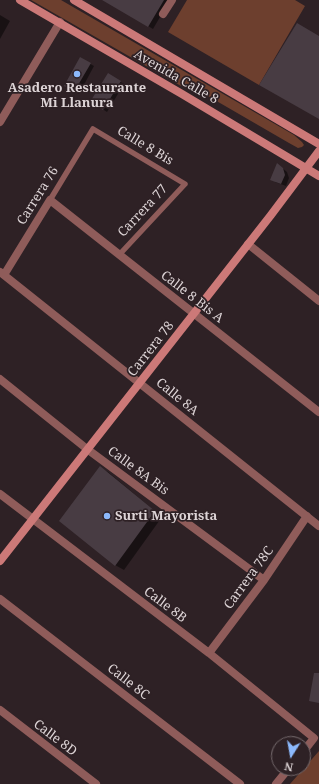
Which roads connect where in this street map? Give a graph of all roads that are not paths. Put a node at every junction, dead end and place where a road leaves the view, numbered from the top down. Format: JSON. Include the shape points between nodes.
{"nodes":[{"id":1,"x":20,"y":0,"type":"edge"},
{"id":2,"x":74,"y":0,"type":"edge"},
{"id":3,"x":172,"y":0,"type":"edge"},
{"id":4,"x":163,"y":14,"type":"dead end"},
{"id":5,"x":60,"y":22,"type":"junction"},
{"id":6,"x":0,"y":122,"type":"edge"},
{"id":7,"x":93,"y":129,"type":"joint"},
{"id":8,"x":319,"y":144,"type":"edge"},
{"id":9,"x":319,"y":151,"type":"edge"},
{"id":10,"x":306,"y":168,"type":"junction"},
{"id":11,"x":319,"y":176,"type":"edge"},
{"id":12,"x":185,"y":184,"type":"joint"},
{"id":13,"x":50,"y":200,"type":"junction"},
{"id":14,"x":248,"y":244,"type":"junction"},
{"id":15,"x":119,"y":255,"type":"junction"},
{"id":16,"x":2,"y":273,"type":"edge"},
{"id":17,"x":319,"y":301,"type":"edge"},
{"id":18,"x":194,"y":313,"type":"junction"},
{"id":19,"x":140,"y":382,"type":"junction"},
{"id":20,"x":1,"y":383,"type":"edge"},
{"id":21,"x":319,"y":412,"type":"edge"},
{"id":22,"x":87,"y":449,"type":"junction"},
{"id":23,"x":0,"y":494,"type":"edge"},
{"id":24,"x":307,"y":516,"type":"junction"},
{"id":25,"x":32,"y":519,"type":"junction"},
{"id":26,"x":319,"y":526,"type":"edge"},
{"id":27,"x":0,"y":561,"type":"edge"},
{"id":28,"x":264,"y":580,"type":"junction"},
{"id":29,"x":0,"y":599,"type":"edge"},
{"id":30,"x":208,"y":654,"type":"junction"},
{"id":31,"x":0,"y":710,"type":"edge"},
{"id":32,"x":311,"y":742,"type":"edge"},
{"id":33,"x":283,"y":776,"type":"edge"},
{"id":34,"x":96,"y":784,"type":"edge"},
{"id":35,"x":240,"y":784,"type":"edge"},
{"id":36,"x":276,"y":784,"type":"edge"}],
"edges":[{"from":1,"to":5,"type":"street","name":"Avenida Calle 8"},
{"from":2,"to":8,"type":"street","name":"Avenida Calle 8"},
{"from":3,"to":4,"type":"street"},
{"from":5,"to":6,"type":"street"},
{"from":5,"to":10,"type":"street","name":"Avenida Calle 8"},
{"from":7,"to":12,"type":"lane","name":"Calle 8 Bis"},
{"from":7,"to":13,"type":"lane","name":"Carrera 76"},
{"from":9,"to":10,"type":"street","name":"Carrera 78"},
{"from":10,"to":11,"type":"street","name":"Avenida Calle 8"},
{"from":10,"to":14,"type":"street","name":"Carrera 78"},
{"from":12,"to":15,"type":"lane","name":"Carrera 77"},
{"from":13,"to":15,"type":"street","name":"Calle 8 Bis A"},
{"from":13,"to":16,"type":"street","name":"Carrera 76"},
{"from":14,"to":17,"type":"street"},
{"from":14,"to":18,"type":"street","name":"Carrera 78"},
{"from":15,"to":18,"type":"street","name":"Calle 8 Bis A"},
{"from":16,"to":19,"type":"street","name":"Calle 8A"},
{"from":18,"to":19,"type":"street","name":"Carrera 78"},
{"from":18,"to":21,"type":"street","name":"Calle 8 Bis A"},
{"from":19,"to":22,"type":"street","name":"Carrera 78"},
{"from":19,"to":24,"type":"street","name":"Calle 8A"},
{"from":20,"to":22,"type":"street","name":"Calle 8A Bis"},
{"from":22,"to":25,"type":"street","name":"Carrera 78"},
{"from":22,"to":28,"type":"street","name":"Calle 8A Bis"},
{"from":23,"to":25,"type":"street","name":"Calle 8B"},
{"from":24,"to":26,"type":"street","name":"Calle 8A"},
{"from":24,"to":28,"type":"street","name":"Carrera 78C"},
{"from":25,"to":27,"type":"street","name":"Carrera 78"},
{"from":25,"to":30,"type":"street","name":"Calle 8B"},
{"from":28,"to":30,"type":"street","name":"Carrera 78C"},
{"from":29,"to":35,"type":"street","name":"Calle 8C"},
{"from":30,"to":32,"type":"street","name":"Calle 8B","via":[[314,738]]},
{"from":31,"to":34,"type":"street","name":"Calle 8D"},
{"from":33,"to":36,"type":"street"}]}
